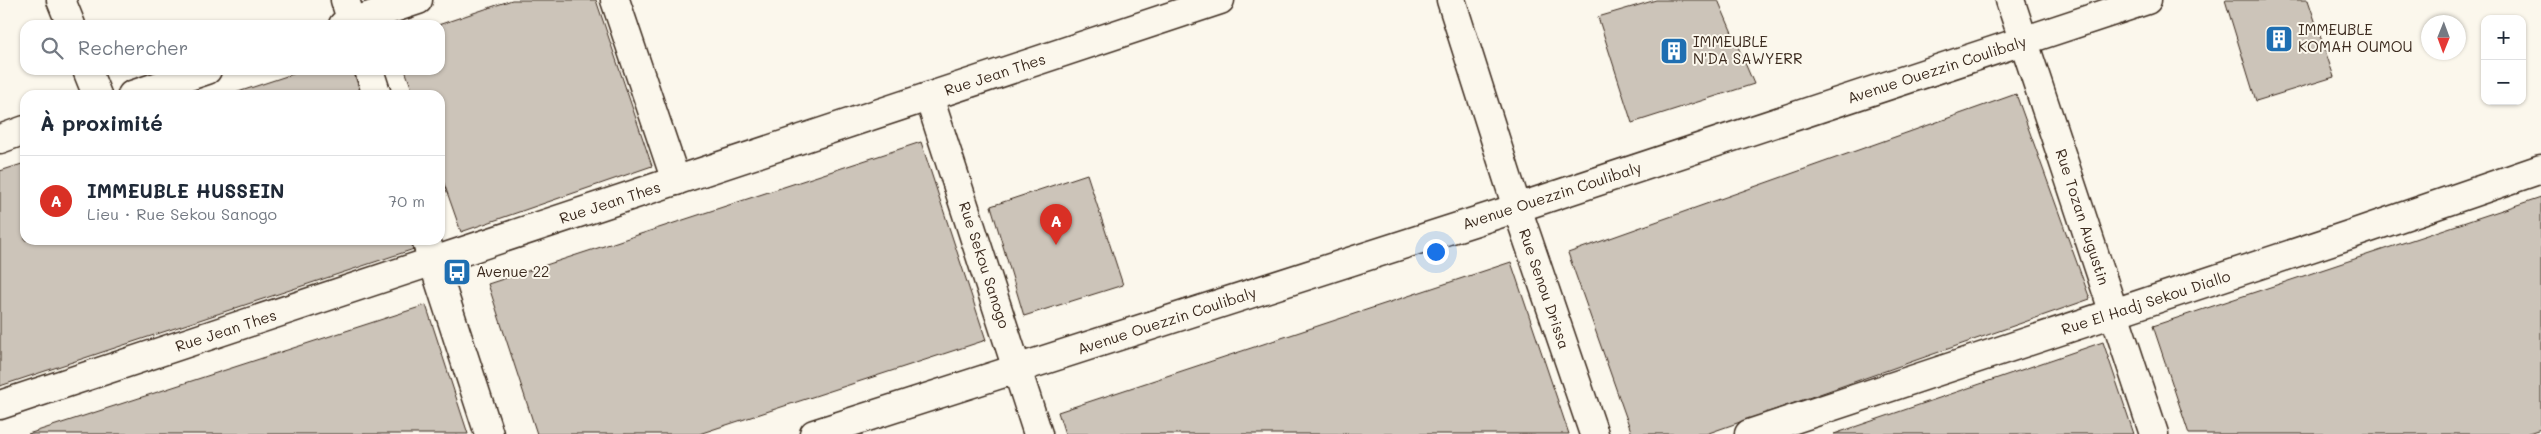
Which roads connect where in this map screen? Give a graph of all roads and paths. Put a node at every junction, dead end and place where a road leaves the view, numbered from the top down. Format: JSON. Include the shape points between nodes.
{"nodes":[{"id":1,"x":61,"y":0,"type":"edge"},
{"id":2,"x":418,"y":0,"type":"edge"},
{"id":3,"x":615,"y":0,"type":"edge"},
{"id":4,"x":1220,"y":0,"type":"edge"},
{"id":5,"x":1451,"y":0,"type":"edge"},
{"id":6,"x":2010,"y":0,"type":"edge"},
{"id":7,"x":2147,"y":0,"type":"edge"},
{"id":8,"x":348,"y":18,"type":"edge"},
{"id":9,"x":69,"y":20,"type":"edge"},
{"id":10,"x":2024,"y":41,"type":"junction"},
{"id":11,"x":90,"y":75,"type":"edge"},
{"id":12,"x":192,"y":75,"type":"edge"},
{"id":13,"x":370,"y":75,"type":"edge"},
{"id":14,"x":95,"y":90,"type":"edge"},
{"id":15,"x":147,"y":90,"type":"edge"},
{"id":16,"x":375,"y":90,"type":"edge"},
{"id":17,"x":929,"y":97,"type":"junction"},
{"id":18,"x":20,"y":132,"type":"edge"},
{"id":19,"x":0,"y":139,"type":"edge"},
{"id":20,"x":2541,"y":169,"type":"edge"},
{"id":21,"x":676,"y":181,"type":"junction"},
{"id":22,"x":1517,"y":208,"type":"junction"},
{"id":23,"x":430,"y":251,"type":"edge"},
{"id":24,"x":2114,"y":313,"type":"junction"},
{"id":25,"x":1018,"y":369,"type":"junction"},
{"id":26,"x":0,"y":405,"type":"edge"},
{"id":27,"x":489,"y":434,"type":"edge"},
{"id":28,"x":814,"y":434,"type":"edge"},
{"id":29,"x":1038,"y":434,"type":"edge"},
{"id":30,"x":1594,"y":434,"type":"edge"},
{"id":31,"x":1749,"y":434,"type":"edge"},
{"id":32,"x":2154,"y":434,"type":"edge"}],
"edges":[{"from":1,"to":9,"type":"street"},
{"from":2,"to":8,"type":"street"},
{"from":3,"to":21,"type":"street"},
{"from":4,"to":17,"type":"street","name":"Rue Jean Thes"},
{"from":5,"to":22,"type":"street","name":"Rue Senou Drissa"},
{"from":6,"to":10,"type":"street","name":"Rue Tozan Augustin"},
{"from":7,"to":10,"type":"street","name":"Avenue Ouezzin Coulibaly"},
{"from":10,"to":22,"type":"street","name":"Avenue Ouezzin Coulibaly"},
{"from":10,"to":24,"type":"street","name":"Rue Tozan Augustin"},
{"from":11,"to":14,"type":"street"},
{"from":12,"to":15,"type":"street"},
{"from":13,"to":16,"type":"street"},
{"from":17,"to":21,"type":"street","name":"Rue Jean Thes"},
{"from":17,"to":25,"type":"street","name":"Rue Sekou Sanogo"},
{"from":18,"to":19,"type":"street"},
{"from":20,"to":24,"type":"street","name":"Rue El Hadj Sekou Diallo"},
{"from":21,"to":23,"type":"street","name":"Rue Jean Thes"},
{"from":22,"to":25,"type":"street","name":"Avenue Ouezzin Coulibaly"},
{"from":22,"to":30,"type":"street","name":"Rue Senou Drissa"},
{"from":23,"to":26,"type":"street","name":"Rue Jean Thes"},
{"from":23,"to":27,"type":"street"},
{"from":24,"to":31,"type":"street","name":"Rue El Hadj Sekou Diallo"},
{"from":24,"to":32,"type":"street","name":"Rue Tozan Augustin"},
{"from":25,"to":28,"type":"street","name":"Avenue Ouezzin Coulibaly"},
{"from":25,"to":29,"type":"street","name":"Rue Sekou Sanogo"}]}
